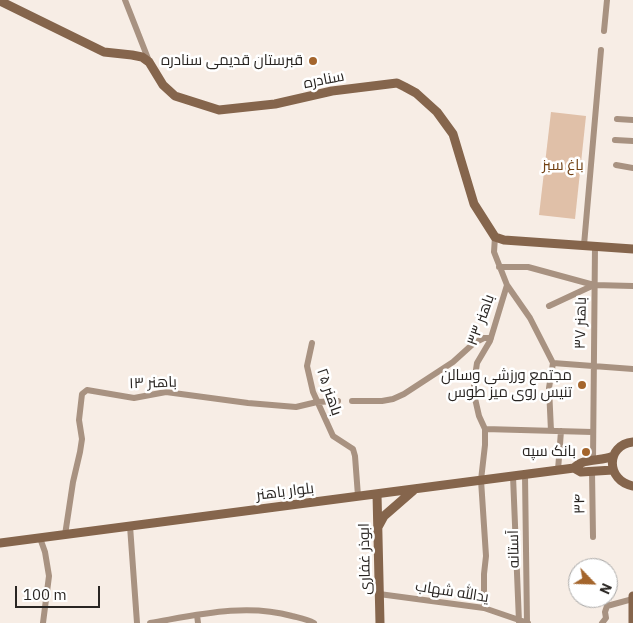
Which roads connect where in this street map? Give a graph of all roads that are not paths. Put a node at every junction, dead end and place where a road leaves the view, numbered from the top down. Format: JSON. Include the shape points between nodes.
{"nodes":[{"id":1,"x":125,"y":0,"type":"edge"},
{"id":2,"x":607,"y":0,"type":"edge"},
{"id":3,"x":0,"y":1,"type":"edge"},
{"id":4,"x":604,"y":31,"type":"dead end"},
{"id":5,"x":601,"y":50,"type":"dead end"},
{"id":6,"x":149,"y":62,"type":"junction"},
{"id":7,"x":617,"y":119,"type":"dead end"},
{"id":8,"x":633,"y":120,"type":"edge"},
{"id":9,"x":615,"y":140,"type":"dead end"},
{"id":10,"x":633,"y":141,"type":"edge"},
{"id":11,"x":616,"y":165,"type":"dead end"},
{"id":12,"x":633,"y":168,"type":"edge"},
{"id":13,"x":495,"y":237,"type":"junction"},
{"id":14,"x":584,"y":245,"type":"junction"},
{"id":15,"x":595,"y":246,"type":"junction"},
{"id":16,"x":633,"y":249,"type":"edge"},
{"id":17,"x":499,"y":267,"type":"junction"},
{"id":18,"x":507,"y":285,"type":"junction"},
{"id":19,"x":594,"y":285,"type":"junction"},
{"id":20,"x":633,"y":286,"type":"edge"},
{"id":21,"x":549,"y":306,"type":"dead end"},
{"id":22,"x":491,"y":338,"type":"junction"},
{"id":23,"x":312,"y":344,"type":"dead end"},
{"id":24,"x":553,"y":363,"type":"junction"},
{"id":25,"x":593,"y":367,"type":"junction"},
{"id":26,"x":633,"y":368,"type":"edge"},
{"id":27,"x":352,"y":401,"type":"dead end"},
{"id":28,"x":317,"y":402,"type":"junction"},
{"id":29,"x":338,"y":402,"type":"dead end"},
{"id":30,"x":485,"y":429,"type":"junction"},
{"id":31,"x":551,"y":431,"type":"junction"},
{"id":32,"x":561,"y":432,"type":"junction"},
{"id":33,"x":592,"y":432,"type":"junction"},
{"id":34,"x":633,"y":432,"type":"edge"},
{"id":35,"x":631,"y":442,"type":"edge"},
{"id":36,"x":613,"y":456,"type":"junction"},
{"id":37,"x":593,"y":460,"type":"junction"},
{"id":38,"x":574,"y":468,"type":"junction"},
{"id":39,"x":558,"y":470,"type":"junction"},
{"id":40,"x":613,"y":470,"type":"junction"},
{"id":41,"x":592,"y":471,"type":"junction"},
{"id":42,"x":525,"y":475,"type":"junction"},
{"id":43,"x":514,"y":476,"type":"junction"},
{"id":44,"x":481,"y":480,"type":"junction"},
{"id":45,"x":633,"y":486,"type":"edge"},
{"id":46,"x":415,"y":489,"type":"junction"},
{"id":47,"x":377,"y":494,"type":"junction"},
{"id":48,"x":358,"y":496,"type":"junction"},
{"id":49,"x":130,"y":526,"type":"junction"},
{"id":50,"x":378,"y":528,"type":"junction"},
{"id":51,"x":65,"y":535,"type":"junction"},
{"id":52,"x":593,"y":537,"type":"dead end"},
{"id":53,"x":40,"y":538,"type":"junction"},
{"id":54,"x":0,"y":543,"type":"edge"},
{"id":55,"x":379,"y":594,"type":"junction"},
{"id":56,"x":633,"y":596,"type":"edge"},
{"id":57,"x":633,"y":599,"type":"edge"},
{"id":58,"x":484,"y":608,"type":"junction"},
{"id":59,"x":197,"y":615,"type":"junction"},
{"id":60,"x":519,"y":621,"type":"edge"},
{"id":61,"x":43,"y":623,"type":"edge"},
{"id":62,"x":137,"y":623,"type":"edge"},
{"id":63,"x":150,"y":623,"type":"edge"},
{"id":64,"x":198,"y":623,"type":"edge"},
{"id":65,"x":314,"y":623,"type":"edge"},
{"id":66,"x":380,"y":623,"type":"edge"},
{"id":67,"x":528,"y":623,"type":"edge"},
{"id":68,"x":602,"y":623,"type":"edge"},
{"id":69,"x":633,"y":623,"type":"edge"}],
"edges":[{"from":1,"to":6,"type":"street"},
{"from":2,"to":4,"type":"street"},
{"from":3,"to":6,"type":"street","via":[[104,52],[142,57]]},
{"from":5,"to":14,"type":"street"},
{"from":6,"to":13,"type":"street","name":"سنادره","via":[[163,86],[175,96],[219,110],[275,104],[356,88],[397,83],[405,87],[437,112],[453,134],[474,204]]},
{"from":7,"to":8,"type":"street"},
{"from":9,"to":10,"type":"street"},
{"from":11,"to":12,"type":"street"},
{"from":13,"to":14,"type":"street"},
{"from":13,"to":17,"type":"street","via":[[494,252]]},
{"from":14,"to":15,"type":"street"},
{"from":15,"to":16,"type":"street"},
{"from":15,"to":19,"type":"street","name":"باهنر ۳۷"},
{"from":17,"to":18,"type":"street"},
{"from":17,"to":19,"type":"street","via":[[528,267]]},
{"from":18,"to":22,"type":"street","name":"باهنر ۳۳"},
{"from":18,"to":24,"type":"street","via":[[530,318]]},
{"from":19,"to":20,"type":"street"},
{"from":19,"to":21,"type":"street"},
{"from":19,"to":25,"type":"street","name":"باهنر ۳۷"},
{"from":22,"to":27,"type":"street","via":[[474,343],[453,362],[398,396],[382,401]]},
{"from":22,"to":30,"type":"street","name":"باهنر ۳۳","via":[[477,363],[474,383],[474,394]]},
{"from":23,"to":28,"type":"street","name":"باهنر ۲۵","via":[[307,366]]},
{"from":24,"to":25,"type":"street"},
{"from":24,"to":31,"type":"street","via":[[549,388]]},
{"from":25,"to":26,"type":"street"},
{"from":25,"to":33,"type":"street","name":"باهنر ۳۷"},
{"from":28,"to":29,"type":"street","name":"باهنر ۱۳"},
{"from":28,"to":48,"type":"street","name":"باهنر ۲۵","via":[[333,436],[353,450]]},
{"from":28,"to":51,"type":"street","name":"باهنر ۱۳","via":[[296,406],[248,403],[166,392],[134,398],[87,390],[82,394],[82,439]]},
{"from":30,"to":31,"type":"street"},
{"from":30,"to":44,"type":"street","name":"باهنر ۳۳"},
{"from":31,"to":32,"type":"street"},
{"from":32,"to":33,"type":"street"},
{"from":32,"to":39,"type":"street"},
{"from":33,"to":37,"type":"street","name":"باهنر ۳۷"},
{"from":34,"to":35,"type":"street"},
{"from":35,"to":36,"type":"street"},
{"from":36,"to":37,"type":"street","via":[[607,460]]},
{"from":36,"to":40,"type":"street"},
{"from":37,"to":38,"type":"street","via":[[578,463]]},
{"from":38,"to":39,"type":"street","name":"بلوار باهنر"},
{"from":38,"to":41,"type":"street","via":[[581,472]]},
{"from":39,"to":42,"type":"street","name":"بلوار باهنر"},
{"from":40,"to":41,"type":"street"},
{"from":40,"to":45,"type":"street","via":[[621,482]]},
{"from":41,"to":52,"type":"street","name":"۳۴"},
{"from":42,"to":43,"type":"street","name":"بلوار باهنر"},
{"from":42,"to":67,"type":"street","name":"آستانه"},
{"from":43,"to":44,"type":"street","name":"بلوار باهنر"},
{"from":43,"to":60,"type":"street","name":"آستانه"},
{"from":44,"to":46,"type":"street","name":"بلوار باهنر"},
{"from":44,"to":58,"type":"street","name":"باهنر ۳۳","via":[[486,556]]},
{"from":46,"to":47,"type":"street","name":"بلوار باهنر"},
{"from":46,"to":50,"type":"street","via":[[384,516]]},
{"from":47,"to":48,"type":"street","name":"بلوار باهنر"},
{"from":47,"to":50,"type":"street","name":"ابوذر غفاری"},
{"from":48,"to":49,"type":"street","name":"بلوار باهنر"},
{"from":49,"to":51,"type":"street","name":"بلوار باهنر"},
{"from":49,"to":62,"type":"street"},
{"from":50,"to":55,"type":"street","name":"ابوذر غفاری"},
{"from":51,"to":53,"type":"street","name":"بلوار باهنر"},
{"from":53,"to":54,"type":"street","name":"بلوار باهنر"},
{"from":53,"to":61,"type":"street","via":[[49,576]]},
{"from":55,"to":58,"type":"street","name":"یدالله شهاب"},
{"from":55,"to":66,"type":"street","name":"ابوذر غفاری"},
{"from":56,"to":57,"type":"street"},
{"from":57,"to":68,"type":"street","via":[[607,606]]},
{"from":57,"to":69,"type":"street"},
{"from":58,"to":60,"type":"street","name":"یدالله شهاب"},
{"from":59,"to":63,"type":"street"},
{"from":59,"to":64,"type":"street"},
{"from":59,"to":65,"type":"street","via":[[262,610]]},
{"from":60,"to":67,"type":"street","name":"یدالله شهاب"}]}
